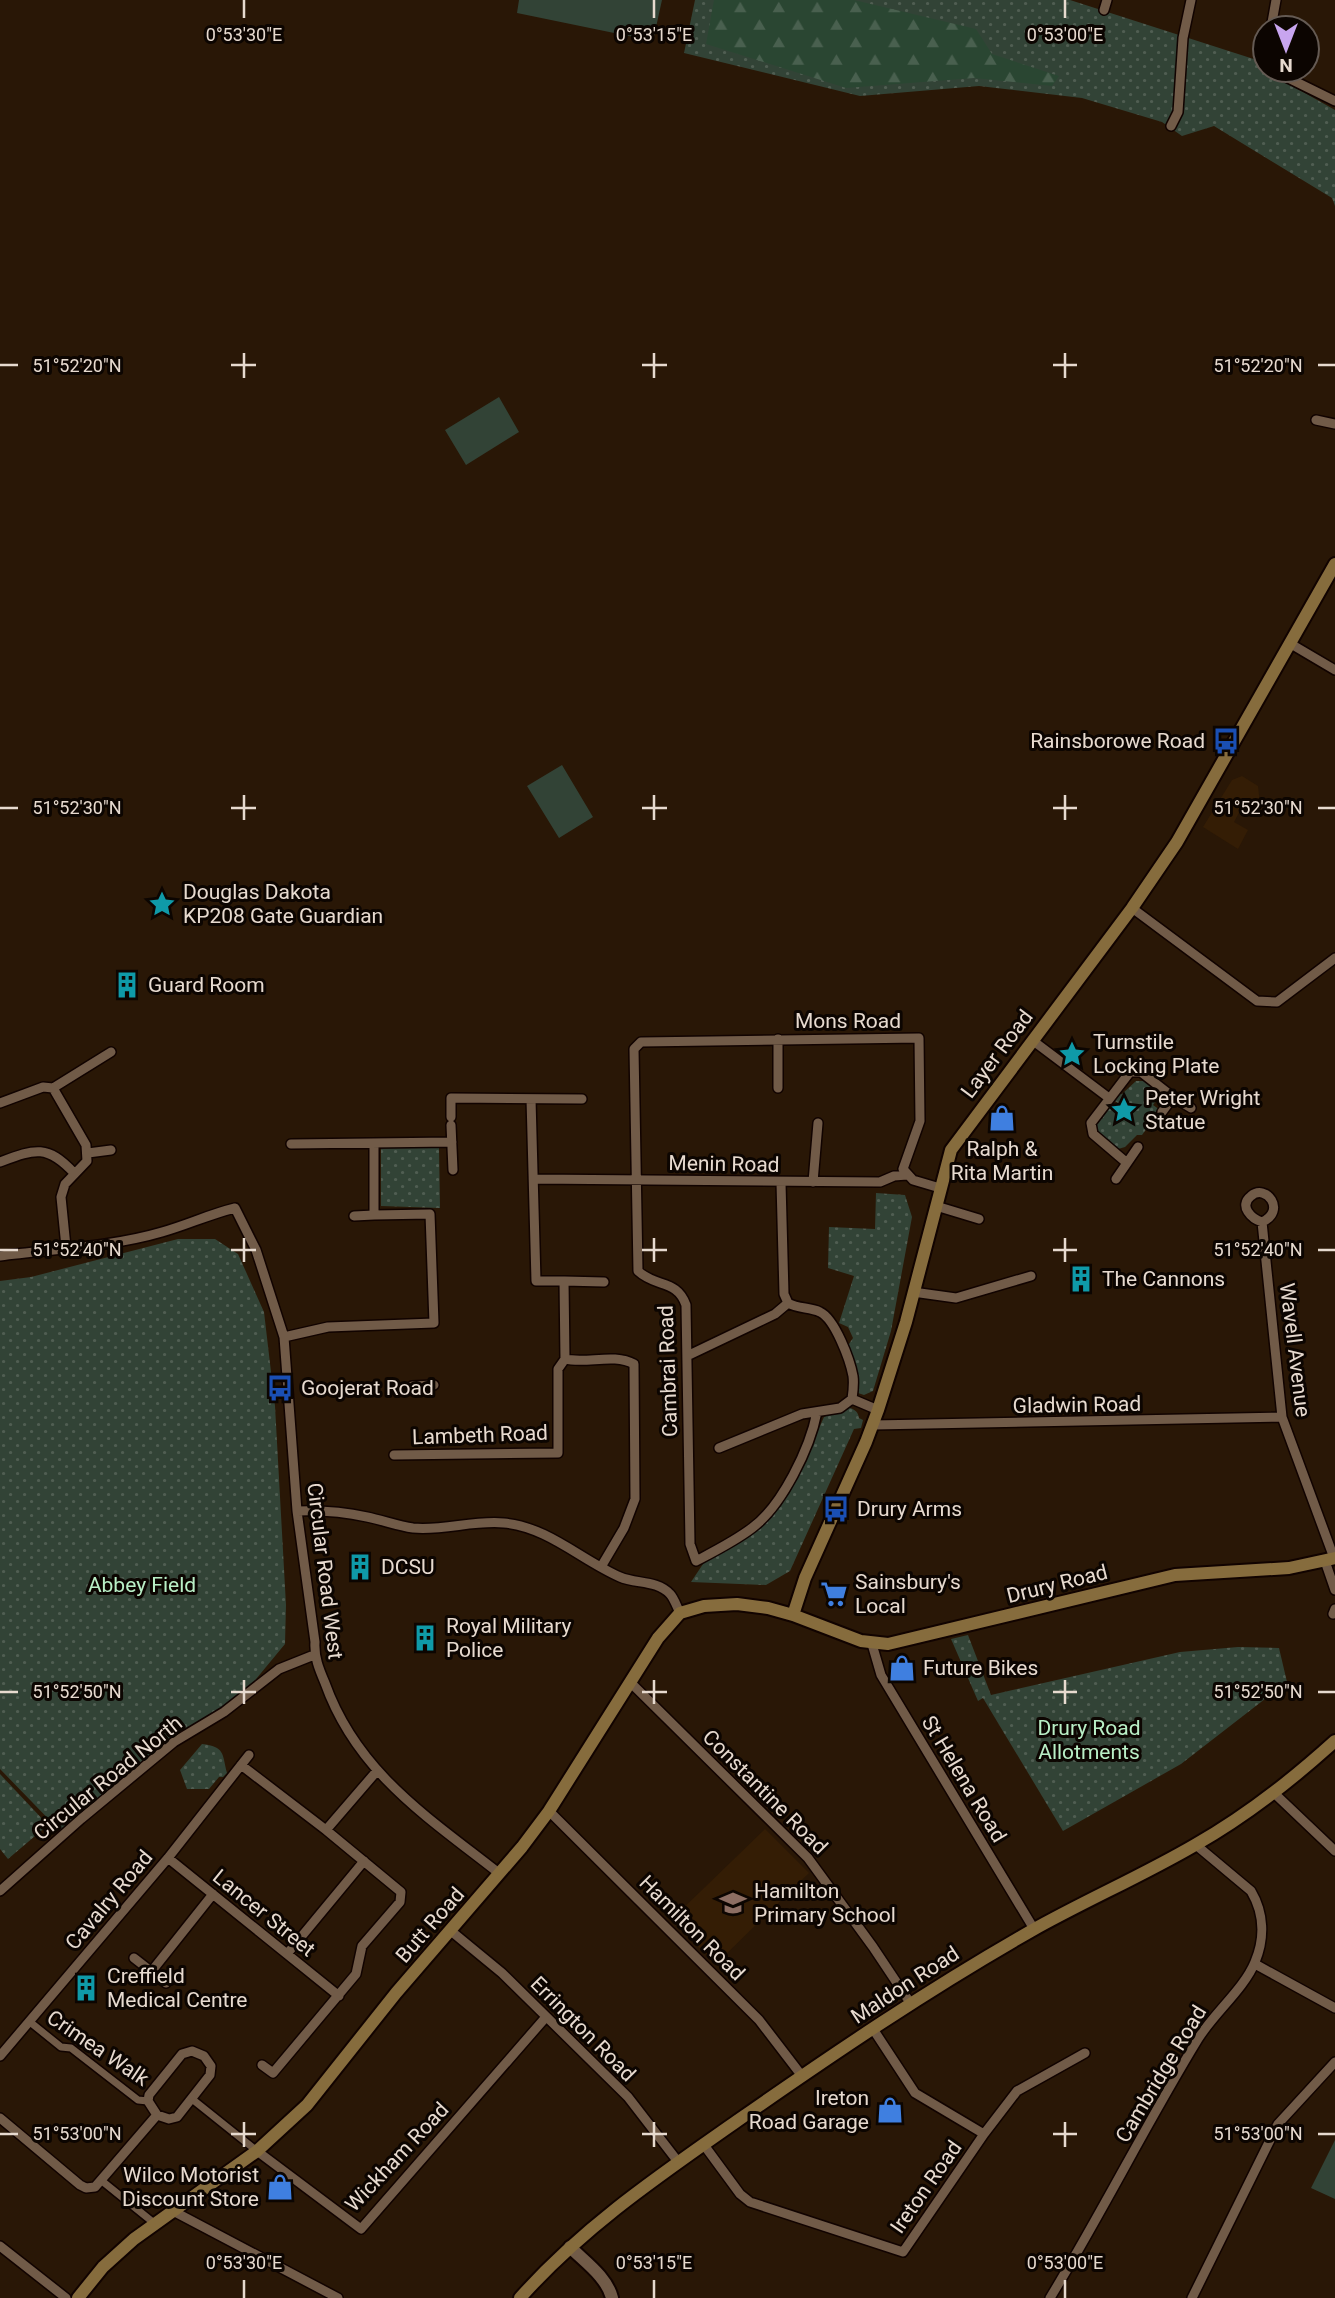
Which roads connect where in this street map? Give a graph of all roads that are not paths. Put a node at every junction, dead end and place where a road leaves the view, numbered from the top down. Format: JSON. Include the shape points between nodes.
{"nodes":[{"id":1,"x":1191,"y":0,"type":"edge"},
{"id":2,"x":1300,"y":84,"type":"edge"},
{"id":3,"x":1335,"y":101,"type":"edge"},
{"id":4,"x":1171,"y":126,"type":"dead end"},
{"id":5,"x":1315,"y":420,"type":"dead end"},
{"id":6,"x":1335,"y":424,"type":"edge"},
{"id":7,"x":1335,"y":564,"type":"edge"},
{"id":8,"x":1291,"y":644,"type":"junction"},
{"id":9,"x":1335,"y":670,"type":"edge"},
{"id":10,"x":1132,"y":908,"type":"junction"},
{"id":11,"x":1335,"y":958,"type":"edge"},
{"id":12,"x":778,"y":1039,"type":"junction"},
{"id":13,"x":1032,"y":1040,"type":"junction"},
{"id":14,"x":641,"y":1042,"type":"joint"},
{"id":15,"x":111,"y":1052,"type":"dead end"},
{"id":16,"x":53,"y":1088,"type":"junction"},
{"id":17,"x":778,"y":1088,"type":"dead end"},
{"id":18,"x":1173,"y":1097,"type":"junction"},
{"id":19,"x":1109,"y":1098,"type":"junction"},
{"id":20,"x":531,"y":1099,"type":"junction"},
{"id":21,"x":582,"y":1099,"type":"dead end"},
{"id":22,"x":0,"y":1103,"type":"edge"},
{"id":23,"x":1191,"y":1108,"type":"dead end"},
{"id":24,"x":1162,"y":1112,"type":"dead end"},
{"id":25,"x":818,"y":1122,"type":"dead end"},
{"id":26,"x":452,"y":1142,"type":"junction"},
{"id":27,"x":374,"y":1143,"type":"junction"},
{"id":28,"x":291,"y":1144,"type":"dead end"},
{"id":29,"x":1138,"y":1147,"type":"dead end"},
{"id":30,"x":111,"y":1150,"type":"dead end"},
{"id":31,"x":88,"y":1153,"type":"junction"},
{"id":32,"x":0,"y":1163,"type":"edge"},
{"id":33,"x":1126,"y":1163,"type":"junction"},
{"id":34,"x":453,"y":1170,"type":"dead end"},
{"id":35,"x":74,"y":1173,"type":"junction"},
{"id":36,"x":907,"y":1175,"type":"junction"},
{"id":37,"x":635,"y":1179,"type":"junction"},
{"id":38,"x":1116,"y":1179,"type":"dead end"},
{"id":39,"x":534,"y":1180,"type":"junction"},
{"id":40,"x":813,"y":1182,"type":"junction"},
{"id":41,"x":781,"y":1183,"type":"junction"},
{"id":42,"x":940,"y":1188,"type":"junction"},
{"id":43,"x":936,"y":1206,"type":"junction"},
{"id":44,"x":374,"y":1215,"type":"junction"},
{"id":45,"x":354,"y":1216,"type":"dead end"},
{"id":46,"x":979,"y":1219,"type":"dead end"},
{"id":47,"x":1262,"y":1222,"type":"dead end"},
{"id":48,"x":66,"y":1247,"type":"junction"},
{"id":49,"x":0,"y":1256,"type":"edge"},
{"id":50,"x":1031,"y":1276,"type":"dead end"},
{"id":51,"x":564,"y":1281,"type":"junction"},
{"id":52,"x":604,"y":1282,"type":"dead end"},
{"id":53,"x":914,"y":1292,"type":"junction"},
{"id":54,"x":788,"y":1303,"type":"junction"},
{"id":55,"x":284,"y":1337,"type":"junction"},
{"id":56,"x":687,"y":1356,"type":"junction"},
{"id":57,"x":565,"y":1359,"type":"junction"},
{"id":58,"x":434,"y":1385,"type":"dead end"},
{"id":59,"x":412,"y":1386,"type":"dead end"},
{"id":60,"x":852,"y":1399,"type":"junction"},
{"id":61,"x":878,"y":1410,"type":"junction"},
{"id":62,"x":817,"y":1412,"type":"junction"},
{"id":63,"x":1282,"y":1417,"type":"junction"},
{"id":64,"x":873,"y":1425,"type":"junction"},
{"id":65,"x":719,"y":1448,"type":"dead end"},
{"id":66,"x":394,"y":1455,"type":"dead end"},
{"id":67,"x":297,"y":1511,"type":"junction"},
{"id":68,"x":1331,"y":1559,"type":"edge"},
{"id":69,"x":601,"y":1567,"type":"junction"},
{"id":70,"x":1335,"y":1590,"type":"edge"},
{"id":71,"x":680,"y":1613,"type":"junction"},
{"id":72,"x":793,"y":1615,"type":"junction"},
{"id":73,"x":872,"y":1644,"type":"junction"},
{"id":74,"x":314,"y":1655,"type":"junction"},
{"id":75,"x":630,"y":1682,"type":"junction"},
{"id":76,"x":1335,"y":1741,"type":"edge"},
{"id":77,"x":249,"y":1755,"type":"dead end"},
{"id":78,"x":241,"y":1765,"type":"junction"},
{"id":79,"x":376,"y":1772,"type":"junction"},
{"id":80,"x":1274,"y":1793,"type":"junction"},
{"id":81,"x":549,"y":1811,"type":"junction"},
{"id":82,"x":326,"y":1830,"type":"junction"},
{"id":83,"x":1196,"y":1845,"type":"junction"},
{"id":84,"x":1335,"y":1851,"type":"edge"},
{"id":85,"x":167,"y":1857,"type":"junction"},
{"id":86,"x":364,"y":1861,"type":"junction"},
{"id":87,"x":500,"y":1874,"type":"junction"},
{"id":88,"x":0,"y":1891,"type":"edge"},
{"id":89,"x":213,"y":1894,"type":"junction"},
{"id":90,"x":1034,"y":1929,"type":"junction"},
{"id":91,"x":451,"y":1931,"type":"junction"},
{"id":92,"x":287,"y":1954,"type":"junction"},
{"id":93,"x":134,"y":1958,"type":"dead end"},
{"id":94,"x":1255,"y":1964,"type":"junction"},
{"id":95,"x":151,"y":1972,"type":"junction"},
{"id":96,"x":166,"y":1983,"type":"dead end"},
{"id":97,"x":339,"y":1996,"type":"junction"},
{"id":98,"x":911,"y":2004,"type":"junction"},
{"id":99,"x":1335,"y":2008,"type":"edge"},
{"id":100,"x":546,"y":2017,"type":"junction"},
{"id":101,"x":30,"y":2022,"type":"junction"},
{"id":102,"x":873,"y":2029,"type":"junction"},
{"id":103,"x":1085,"y":2053,"type":"dead end"},
{"id":104,"x":0,"y":2056,"type":"edge"},
{"id":105,"x":1335,"y":2062,"type":"edge"},
{"id":106,"x":262,"y":2065,"type":"dead end"},
{"id":107,"x":802,"y":2076,"type":"junction"},
{"id":108,"x":192,"y":2099,"type":"junction"},
{"id":109,"x":148,"y":2101,"type":"junction"},
{"id":110,"x":157,"y":2115,"type":"junction"},
{"id":111,"x":0,"y":2118,"type":"edge"},
{"id":112,"x":984,"y":2134,"type":"junction"},
{"id":113,"x":704,"y":2145,"type":"junction"},
{"id":114,"x":257,"y":2151,"type":"junction"},
{"id":115,"x":679,"y":2162,"type":"junction"},
{"id":116,"x":102,"y":2180,"type":"junction"},
{"id":117,"x":173,"y":2211,"type":"junction"},
{"id":118,"x":155,"y":2222,"type":"junction"},
{"id":119,"x":0,"y":2246,"type":"edge"},
{"id":120,"x":569,"y":2247,"type":"junction"},
{"id":121,"x":66,"y":2298,"type":"edge"},
{"id":122,"x":78,"y":2298,"type":"edge"},
{"id":123,"x":338,"y":2298,"type":"edge"},
{"id":124,"x":520,"y":2298,"type":"edge"},
{"id":125,"x":612,"y":2298,"type":"edge"},
{"id":126,"x":1050,"y":2298,"type":"edge"},
{"id":127,"x":1192,"y":2298,"type":"edge"}],
"edges":[{"from":1,"to":4,"type":"street","via":[[1183,38],[1178,112]]},
{"from":2,"to":3,"type":"street"},
{"from":5,"to":6,"type":"street"},
{"from":7,"to":8,"type":"main road","name":"Layer Road"},
{"from":8,"to":9,"type":"street"},
{"from":8,"to":10,"type":"main road","name":"Layer Road","via":[[1177,842]]},
{"from":10,"to":11,"type":"street","via":[[1256,1000],[1277,1002]]},
{"from":10,"to":13,"type":"main road","name":"Layer Road"},
{"from":12,"to":14,"type":"street","name":"Mons Road"},
{"from":12,"to":17,"type":"street","name":"Mons Road"},
{"from":12,"to":36,"type":"street","name":"Mons Road","via":[[919,1038],[920,1121],[904,1161]]},
{"from":13,"to":19,"type":"street"},
{"from":13,"to":42,"type":"main road","name":"Layer Road","via":[[951,1150]]},
{"from":14,"to":37,"type":"street","name":"Cambrai Road","via":[[634,1049]]},
{"from":15,"to":16,"type":"street","via":[[73,1069]]},
{"from":16,"to":22,"type":"street","via":[[43,1087]]},
{"from":16,"to":31,"type":"street"},
{"from":18,"to":19,"type":"street","via":[[1141,1072],[1130,1072]]},
{"from":18,"to":23,"type":"street"},
{"from":18,"to":24,"type":"street"},
{"from":19,"to":33,"type":"street","via":[[1091,1123],[1093,1134]]},
{"from":20,"to":21,"type":"street"},
{"from":20,"to":26,"type":"street","via":[[452,1098]]},
{"from":20,"to":39,"type":"street"},
{"from":25,"to":40,"type":"street"},
{"from":26,"to":27,"type":"street"},
{"from":26,"to":34,"type":"street"},
{"from":27,"to":28,"type":"street"},
{"from":27,"to":44,"type":"street"},
{"from":29,"to":33,"type":"street"},
{"from":30,"to":31,"type":"street"},
{"from":31,"to":35,"type":"street","via":[[87,1161]]},
{"from":32,"to":35,"type":"street","via":[[41,1151],[59,1157]]},
{"from":33,"to":38,"type":"street"},
{"from":35,"to":48,"type":"street","via":[[61,1198]]},
{"from":36,"to":40,"type":"street","name":"Menin Road","via":[[880,1182]]},
{"from":36,"to":42,"type":"street"},
{"from":37,"to":39,"type":"street","name":"Menin Road"},
{"from":37,"to":41,"type":"street","name":"Menin Road"},
{"from":37,"to":56,"type":"street","name":"Cambrai Road","via":[[638,1271],[648,1281],[682,1293]]},
{"from":39,"to":51,"type":"street","via":[[536,1281]]},
{"from":40,"to":41,"type":"street","name":"Menin Road"},
{"from":41,"to":54,"type":"street"},
{"from":42,"to":43,"type":"main road","name":"Layer Road"},
{"from":43,"to":46,"type":"street"},
{"from":43,"to":53,"type":"main road","name":"Layer Road"},
{"from":44,"to":45,"type":"street"},
{"from":44,"to":55,"type":"street","via":[[430,1214],[434,1323],[328,1327]]},
{"from":47,"to":63,"type":"street","name":"Wavell Avenue"},
{"from":48,"to":49,"type":"street"},
{"from":48,"to":55,"type":"street","name":"Circular Road West","via":[[163,1232],[235,1208],[256,1250]]},
{"from":50,"to":53,"type":"street","via":[[956,1298]]},
{"from":51,"to":52,"type":"street"},
{"from":51,"to":57,"type":"street"},
{"from":53,"to":61,"type":"main road","name":"Layer Road"},
{"from":54,"to":56,"type":"street","via":[[775,1314]]},
{"from":54,"to":60,"type":"street","via":[[817,1310],[832,1322],[853,1376]]},
{"from":55,"to":67,"type":"street","name":"Circular Road West"},
{"from":56,"to":62,"type":"street","name":"Cambrai Road","via":[[690,1544],[696,1561],[752,1529],[774,1506],[810,1439]]},
{"from":57,"to":66,"type":"street","name":"Lambeth Road","via":[[558,1369],[558,1453]]},
{"from":57,"to":69,"type":"street","via":[[624,1359],[634,1364],[635,1499]]},
{"from":58,"to":59,"type":"street"},
{"from":60,"to":61,"type":"street"},
{"from":60,"to":62,"type":"street","via":[[840,1408]]},
{"from":61,"to":64,"type":"main road","name":"Layer Road"},
{"from":62,"to":65,"type":"street"},
{"from":63,"to":64,"type":"street","name":"Gladwin Road"},
{"from":63,"to":68,"type":"street","name":"Wavell Avenue"},
{"from":64,"to":72,"type":"main road","name":"Layer Road"},
{"from":67,"to":69,"type":"street","via":[[320,1510],[413,1528],[506,1523],[546,1535]]},
{"from":67,"to":74,"type":"street","name":"Circular Road West"},
{"from":68,"to":70,"type":"street","name":"Wavell Avenue"},
{"from":68,"to":73,"type":"main road","name":"Drury Road","via":[[1290,1568],[1175,1575],[905,1642]]},
{"from":69,"to":71,"type":"street","via":[[670,1594]]},
{"from":71,"to":72,"type":"main road","via":[[737,1604]]},
{"from":71,"to":75,"type":"main road","name":"Butt Road"},
{"from":72,"to":73,"type":"main road","name":"Drury Road"},
{"from":73,"to":90,"type":"street","name":"St Helena Road","via":[[881,1675]]},
{"from":74,"to":79,"type":"street","name":"Circular Road West","via":[[342,1722]]},
{"from":74,"to":88,"type":"street","name":"Circular Road North","via":[[279,1669],[224,1712],[174,1742]]},
{"from":75,"to":81,"type":"main road","name":"Butt Road"},
{"from":75,"to":98,"type":"street","name":"Constantine Road","via":[[808,1857]]},
{"from":76,"to":80,"type":"main road","name":"Maldon Road"},
{"from":77,"to":78,"type":"street","name":"Cavalry Road"},
{"from":78,"to":82,"type":"street"},
{"from":78,"to":85,"type":"street","name":"Cavalry Road"},
{"from":79,"to":82,"type":"street"},
{"from":79,"to":87,"type":"street","name":"Circular Road West"},
{"from":80,"to":83,"type":"main road","name":"Maldon Road"},
{"from":80,"to":84,"type":"street"},
{"from":81,"to":87,"type":"main road","name":"Butt Road"},
{"from":81,"to":107,"type":"street","name":"Hamilton Road","via":[[759,2020]]},
{"from":82,"to":86,"type":"street"},
{"from":83,"to":90,"type":"main road","name":"Maldon Road"},
{"from":83,"to":94,"type":"street","name":"Cambridge Road","via":[[1256,1899],[1262,1939]]},
{"from":85,"to":89,"type":"street","name":"Lancer Street"},
{"from":85,"to":101,"type":"street","name":"Cavalry Road"},
{"from":86,"to":92,"type":"street"},
{"from":86,"to":97,"type":"street","via":[[401,1892],[400,1902],[362,1946],[359,1970]]},
{"from":87,"to":91,"type":"main road","name":"Butt Road"},
{"from":89,"to":92,"type":"street","name":"Lancer Street"},
{"from":89,"to":95,"type":"street"},
{"from":90,"to":98,"type":"main road","name":"Maldon Road"},
{"from":91,"to":100,"type":"street","name":"Errington Road"},
{"from":91,"to":114,"type":"main road","name":"Butt Road","via":[[307,2105]]},
{"from":92,"to":97,"type":"street","name":"Lancer Street"},
{"from":93,"to":95,"type":"street"},
{"from":94,"to":99,"type":"street"},
{"from":94,"to":126,"type":"street","name":"Cambridge Road","via":[[1200,2035]]},
{"from":95,"to":96,"type":"street"},
{"from":97,"to":106,"type":"street","via":[[273,2073]]},
{"from":98,"to":102,"type":"main road","name":"Maldon Road"},
{"from":100,"to":114,"type":"street","name":"Wickham Road","via":[[361,2229]]},
{"from":100,"to":115,"type":"street","name":"Errington Road","via":[[628,2097]]},
{"from":101,"to":104,"type":"street","name":"Cavalry Road"},
{"from":101,"to":109,"type":"street","name":"Crimea Walk","via":[[138,2100]]},
{"from":102,"to":107,"type":"main road","name":"Maldon Road"},
{"from":102,"to":112,"type":"street","name":"Ireton Road","via":[[915,2093]]},
{"from":103,"to":112,"type":"street","via":[[1017,2091]]},
{"from":105,"to":127,"type":"street","via":[[1278,2123]]},
{"from":107,"to":113,"type":"main road","name":"Maldon Road"},
{"from":108,"to":109,"type":"street","via":[[211,2076],[211,2066],[204,2056],[192,2051],[183,2054]]},
{"from":108,"to":110,"type":"street","via":[[177,2116]]},
{"from":108,"to":114,"type":"street"},
{"from":109,"to":110,"type":"street"},
{"from":110,"to":116,"type":"street"},
{"from":111,"to":116,"type":"street","via":[[86,2188]]},
{"from":112,"to":113,"type":"street","name":"Ireton Road","via":[[903,2252],[750,2202]]},
{"from":113,"to":115,"type":"main road","name":"Maldon Road"},
{"from":114,"to":117,"type":"main road","name":"Butt Road"},
{"from":115,"to":120,"type":"main road","name":"Maldon Road"},
{"from":116,"to":118,"type":"street"},
{"from":117,"to":118,"type":"main road","name":"Butt Road"},
{"from":117,"to":123,"type":"street"},
{"from":118,"to":122,"type":"main road","name":"Butt Road","via":[[103,2267]]},
{"from":119,"to":121,"type":"street"},
{"from":120,"to":124,"type":"main road","name":"Maldon Road"},
{"from":120,"to":125,"type":"street","via":[[599,2275]]}]}
